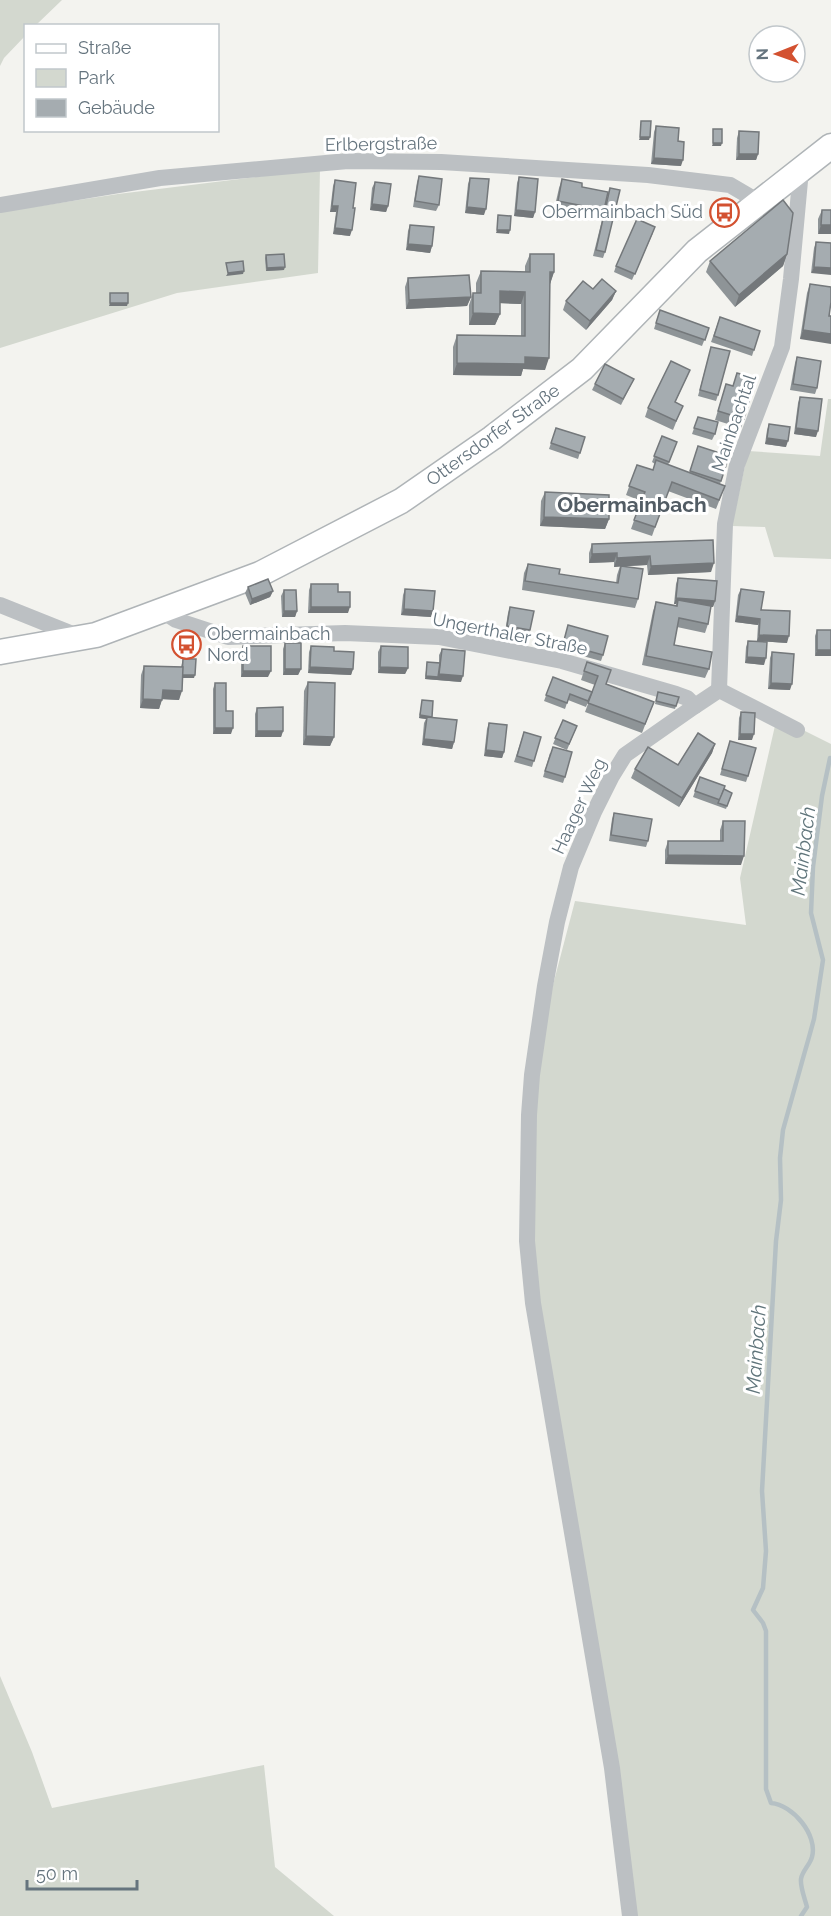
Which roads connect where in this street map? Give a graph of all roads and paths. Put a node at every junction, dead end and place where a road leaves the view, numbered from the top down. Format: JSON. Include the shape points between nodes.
{"nodes":[{"id":1,"x":831,"y":146,"type":"edge"},
{"id":2,"x":801,"y":170,"type":"junction"},
{"id":3,"x":759,"y":202,"type":"junction"},
{"id":4,"x":0,"y":205,"type":"edge"},
{"id":5,"x":0,"y":605,"type":"edge"},
{"id":6,"x":162,"y":610,"type":"junction"},
{"id":7,"x":88,"y":636,"type":"junction"},
{"id":8,"x":0,"y":652,"type":"edge"},
{"id":9,"x":720,"y":690,"type":"junction"},
{"id":10,"x":695,"y":706,"type":"junction"},
{"id":11,"x":797,"y":730,"type":"dead end"},
{"id":12,"x":630,"y":1916,"type":"edge"}],
"edges":[{"from":1,"to":2,"type":"main road","name":"Ottersdorfer Straße"},
{"from":2,"to":3,"type":"main road","name":"Ottersdorfer Straße"},
{"from":2,"to":9,"type":"street","name":"Mainbachtal","via":[[782,347],[737,465],[725,524]]},
{"from":3,"to":4,"type":"street","name":"Erlbergstraße","via":[[730,185],[648,175],[441,162],[348,161],[160,178]]},
{"from":3,"to":6,"type":"main road","name":"Ottersdorfer Straße","via":[[697,251],[582,369],[401,501],[260,574]]},
{"from":5,"to":7,"type":"street"},
{"from":6,"to":7,"type":"main road","name":"Ottersdorfer Straße"},
{"from":6,"to":10,"type":"street","name":"Ungerthaler Straße","via":[[176,620],[228,636],[345,633],[439,637],[562,661],[676,694]]},
{"from":7,"to":8,"type":"main road","name":"Ottersdorfer Straße"},
{"from":9,"to":10,"type":"street"},
{"from":9,"to":11,"type":"street"},
{"from":10,"to":12,"type":"street","name":"Haager Weg","via":[[625,755],[582,838],[557,922],[529,1115],[527,1241],[533,1303],[612,1768]]}]}
